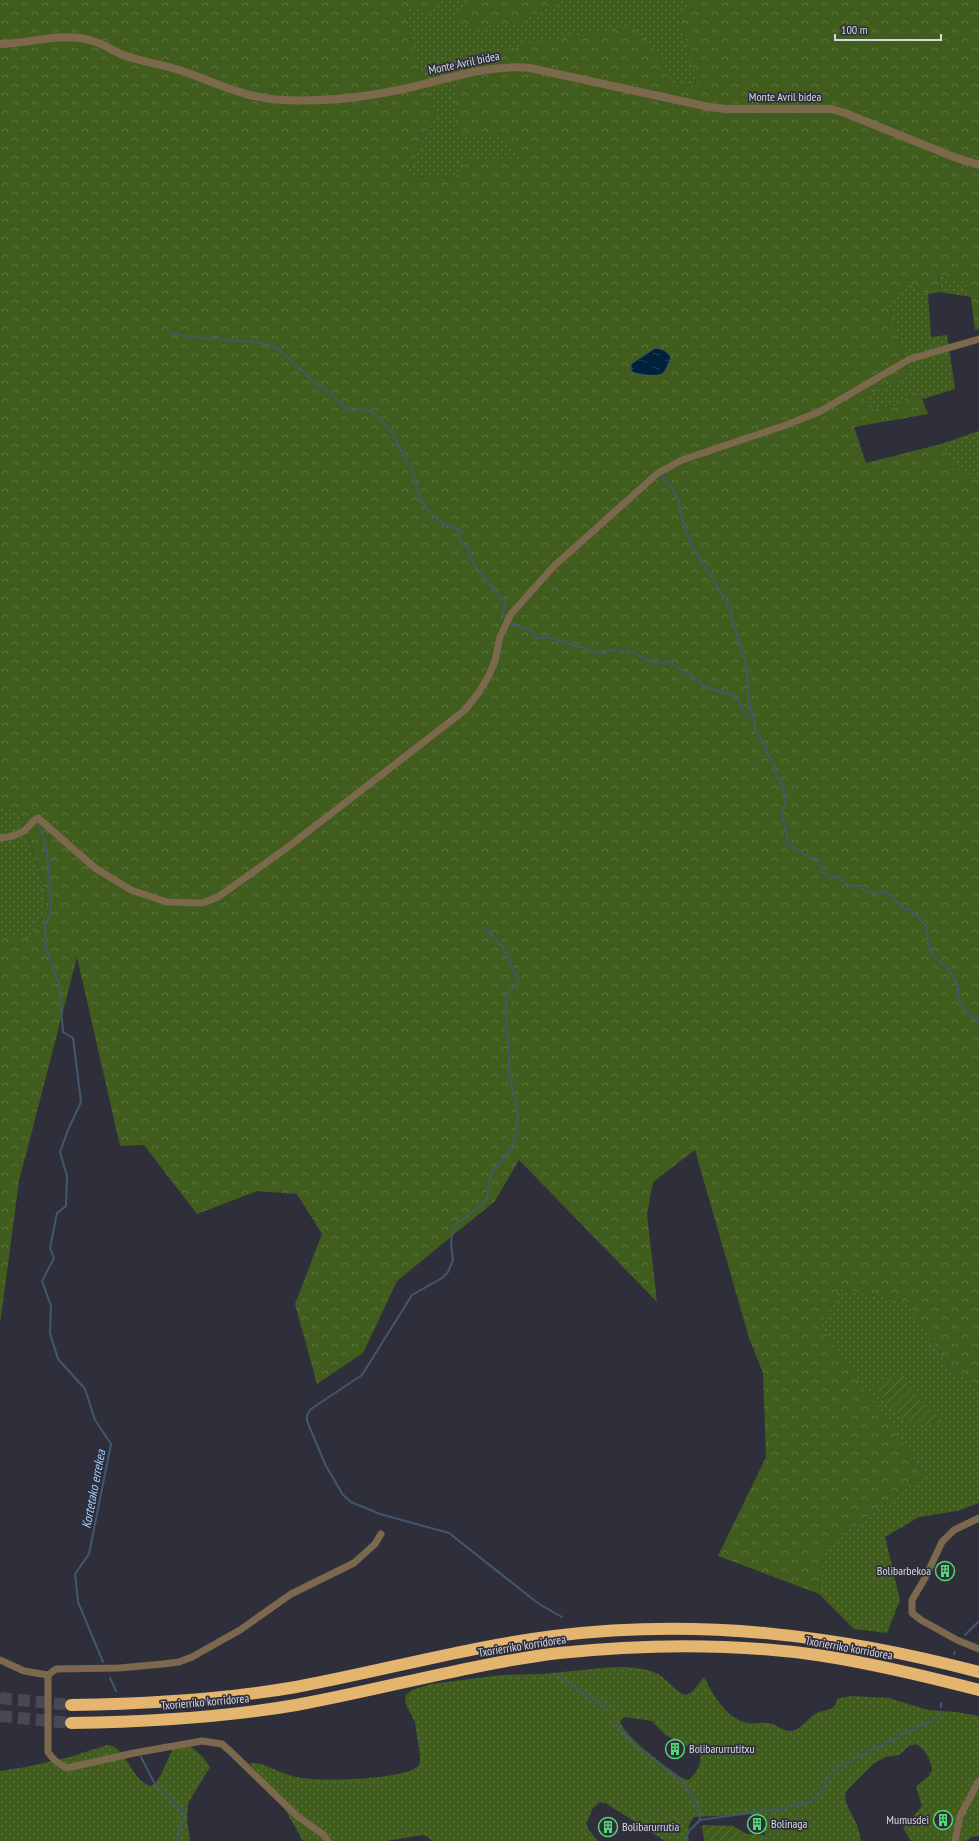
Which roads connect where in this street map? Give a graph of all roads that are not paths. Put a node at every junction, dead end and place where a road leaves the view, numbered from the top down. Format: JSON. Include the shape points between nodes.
{"nodes":[{"id":1,"x":0,"y":44,"type":"edge"},
{"id":2,"x":979,"y":165,"type":"edge"},
{"id":3,"x":979,"y":340,"type":"edge"},
{"id":4,"x":0,"y":838,"type":"edge"},
{"id":5,"x":979,"y":1518,"type":"edge"},
{"id":6,"x":381,"y":1534,"type":"dead end"},
{"id":7,"x":979,"y":1649,"type":"edge"},
{"id":8,"x":0,"y":1660,"type":"edge"},
{"id":9,"x":979,"y":1672,"type":"edge"},
{"id":10,"x":48,"y":1675,"type":"junction"},
{"id":11,"x":979,"y":1690,"type":"edge"},
{"id":12,"x":71,"y":1705,"type":"tunnel mouth"},
{"id":13,"x":71,"y":1722,"type":"tunnel mouth"},
{"id":14,"x":979,"y":1781,"type":"edge"},
{"id":15,"x":328,"y":1841,"type":"edge"},
{"id":16,"x":955,"y":1841,"type":"edge"}],
"edges":[{"from":1,"to":2,"type":"street","name":"Monte Avril bidea","via":[[62,38],[93,40],[136,59],[182,71],[249,95],[282,100],[371,96],[476,71],[512,66],[530,68],[709,107],[831,109]]},
{"from":3,"to":4,"type":"street","via":[[910,359],[819,412],[682,460],[658,473],[554,566],[511,614],[500,637],[495,661],[488,677],[465,710],[288,847],[218,897],[202,903],[174,903],[131,890],[95,868],[38,818],[12,837]]},
{"from":5,"to":7,"type":"street","via":[[954,1530],[942,1542],[912,1600],[912,1613],[957,1640]]},
{"from":6,"to":10,"type":"street","via":[[375,1544],[354,1563],[291,1594],[240,1630],[192,1657],[179,1662],[126,1668],[56,1669]]},
{"from":8,"to":10,"type":"street","via":[[24,1671]]},
{"from":9,"to":12,"type":"highway","name":"Txorierriko korridorea","via":[[890,1650],[818,1638],[748,1631],[649,1629],[603,1631],[502,1644],[319,1683],[240,1696],[141,1704]]},
{"from":10,"to":15,"type":"street","via":[[48,1752],[59,1764],[67,1768],[202,1741],[222,1744],[291,1810],[324,1835]]},
{"from":11,"to":13,"type":"highway","name":"Txorierriko korridorea","via":[[893,1669],[815,1655],[747,1648],[657,1646],[604,1649],[504,1661],[310,1702],[242,1713],[163,1720]]},
{"from":14,"to":16,"type":"street","via":[[960,1816]]}]}
